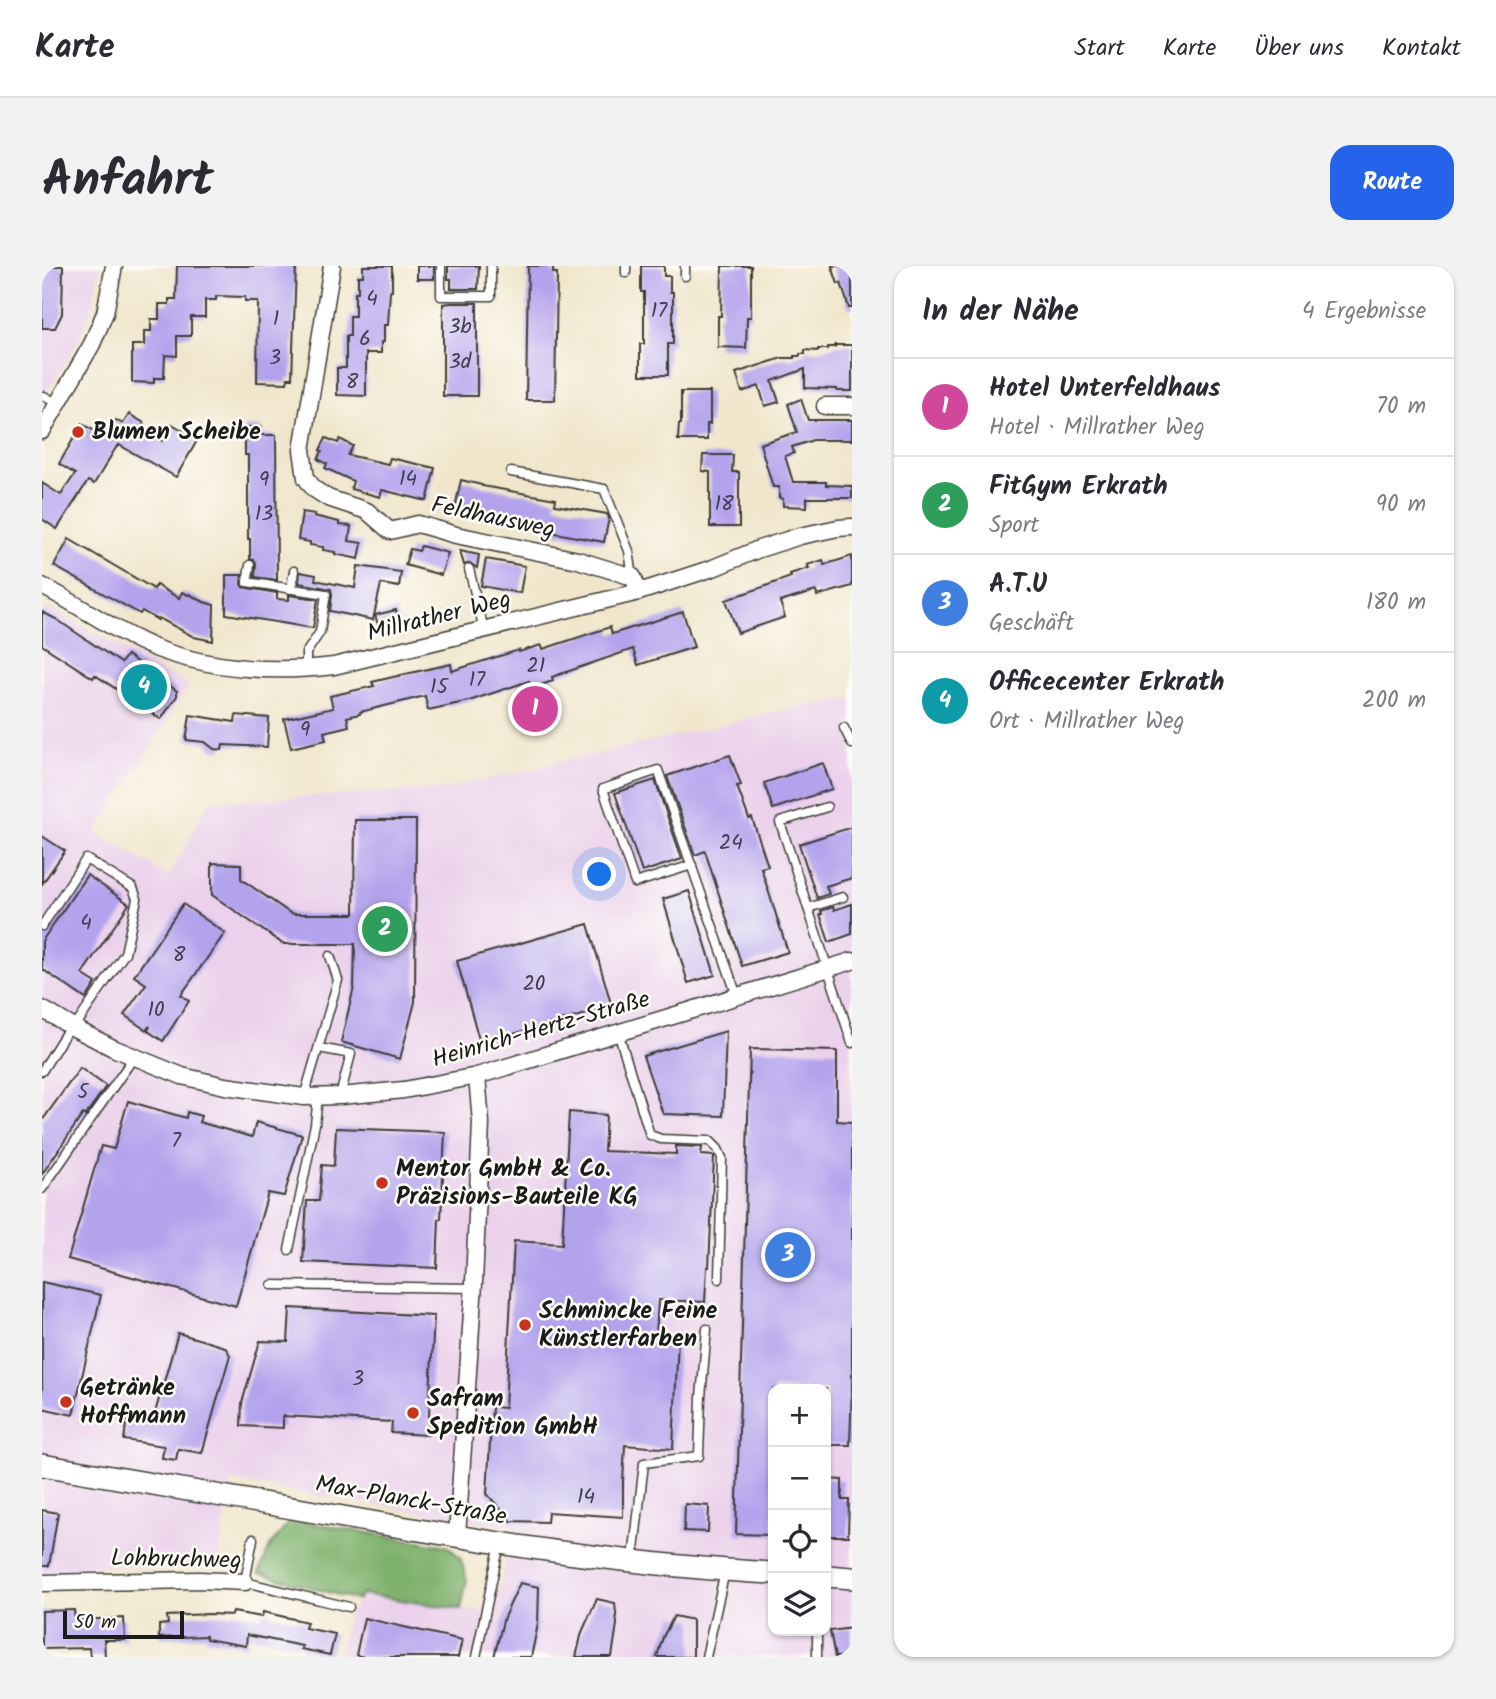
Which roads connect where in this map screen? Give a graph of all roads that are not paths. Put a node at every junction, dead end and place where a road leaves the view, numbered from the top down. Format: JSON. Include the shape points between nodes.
{"nodes":[{"id":1,"x":114,"y":266,"type":"edge"},
{"id":2,"x":332,"y":266,"type":"edge"},
{"id":3,"x":441,"y":266,"type":"edge"},
{"id":4,"x":491,"y":266,"type":"edge"},
{"id":5,"x":685,"y":266,"type":"edge"},
{"id":6,"x":685,"y":276,"type":"dead end"},
{"id":7,"x":825,"y":406,"type":"dead end"},
{"id":8,"x":852,"y":406,"type":"edge"},
{"id":9,"x":42,"y":431,"type":"edge"},
{"id":10,"x":511,"y":472,"type":"dead end"},
{"id":11,"x":852,"y":527,"type":"edge"},
{"id":12,"x":250,"y":565,"type":"dead end"},
{"id":13,"x":469,"y":569,"type":"dead end"},
{"id":14,"x":294,"y":571,"type":"dead end"},
{"id":15,"x":636,"y":585,"type":"junction"},
{"id":16,"x":42,"y":586,"type":"edge"},
{"id":17,"x":291,"y":589,"type":"junction"},
{"id":18,"x":484,"y":630,"type":"junction"},
{"id":19,"x":306,"y":669,"type":"junction"},
{"id":20,"x":844,"y":727,"type":"dead end"},
{"id":21,"x":852,"y":744,"type":"edge"},
{"id":22,"x":827,"y":807,"type":"dead end"},
{"id":23,"x":692,"y":865,"type":"junction"},
{"id":24,"x":843,"y":897,"type":"dead end"},
{"id":25,"x":808,"y":908,"type":"junction"},
{"id":26,"x":42,"y":926,"type":"edge"},
{"id":27,"x":330,"y":956,"type":"dead end"},
{"id":28,"x":852,"y":961,"type":"edge"},
{"id":29,"x":827,"y":968,"type":"junction"},
{"id":30,"x":737,"y":996,"type":"junction"},
{"id":31,"x":42,"y":1009,"type":"edge"},
{"id":32,"x":72,"y":1027,"type":"junction"},
{"id":33,"x":618,"y":1032,"type":"junction"},
{"id":34,"x":852,"y":1043,"type":"edge"},
{"id":35,"x":319,"y":1048,"type":"junction"},
{"id":36,"x":134,"y":1057,"type":"junction"},
{"id":37,"x":42,"y":1070,"type":"edge"},
{"id":38,"x":477,"y":1076,"type":"junction"},
{"id":39,"x":340,"y":1096,"type":"junction"},
{"id":40,"x":311,"y":1097,"type":"junction"},
{"id":41,"x":42,"y":1189,"type":"edge"},
{"id":42,"x":289,"y":1250,"type":"dead end"},
{"id":43,"x":719,"y":1279,"type":"dead end"},
{"id":44,"x":272,"y":1285,"type":"dead end"},
{"id":45,"x":473,"y":1288,"type":"junction"},
{"id":46,"x":707,"y":1329,"type":"dead end"},
{"id":47,"x":42,"y":1465,"type":"edge"},
{"id":48,"x":457,"y":1536,"type":"junction"},
{"id":49,"x":253,"y":1539,"type":"dead end"},
{"id":50,"x":500,"y":1544,"type":"junction"},
{"id":51,"x":633,"y":1562,"type":"junction"},
{"id":52,"x":725,"y":1571,"type":"junction"},
{"id":53,"x":768,"y":1573,"type":"edge"},
{"id":54,"x":831,"y":1576,"type":"edge"},
{"id":55,"x":852,"y":1578,"type":"edge"},
{"id":56,"x":245,"y":1582,"type":"junction"},
{"id":57,"x":42,"y":1583,"type":"edge"},
{"id":58,"x":349,"y":1607,"type":"dead end"},
{"id":59,"x":817,"y":1636,"type":"edge"},
{"id":60,"x":476,"y":1657,"type":"edge"},
{"id":61,"x":706,"y":1657,"type":"edge"},
{"id":62,"x":817,"y":1657,"type":"edge"}],
"edges":[{"from":1,"to":9,"type":"street","via":[[92,344],[51,400]]},
{"from":2,"to":15,"type":"street","name":"Feldhausweg","via":[[302,450],[306,478],[314,489],[367,511],[390,531],[418,524],[578,560]]},
{"from":3,"to":4,"type":"lane","via":[[441,296],[491,296]]},
{"from":5,"to":6,"type":"lane"},
{"from":7,"to":8,"type":"street"},
{"from":10,"to":15,"type":"lane","via":[[604,489],[629,551]]},
{"from":11,"to":15,"type":"street","name":"Millrather Weg","via":[[800,536],[713,568]]},
{"from":12,"to":17,"type":"lane","via":[[247,582]]},
{"from":13,"to":18,"type":"lane"},
{"from":14,"to":17,"type":"lane"},
{"from":15,"to":18,"type":"street","name":"Millrather Weg"},
{"from":16,"to":19,"type":"street","name":"Millrather Weg","via":[[153,647],[191,659],[256,669]]},
{"from":17,"to":19,"type":"lane","via":[[326,594],[320,632],[306,653]]},
{"from":18,"to":19,"type":"street","name":"Millrather Weg"},
{"from":20,"to":21,"type":"lane"},
{"from":22,"to":25,"type":"lane","via":[[780,821]]},
{"from":23,"to":23,"type":"lane","via":[[659,770],[603,789],[635,883]]},
{"from":23,"to":30,"type":"lane"},
{"from":24,"to":25,"type":"lane"},
{"from":25,"to":29,"type":"lane"},
{"from":26,"to":32,"type":"lane","via":[[86,859],[133,888],[137,899],[125,953]]},
{"from":27,"to":35,"type":"lane","via":[[338,981]]},
{"from":28,"to":29,"type":"street","name":"Heinrich-Hertz-Straße"},
{"from":29,"to":30,"type":"street","name":"Heinrich-Hertz-Straße"},
{"from":29,"to":34,"type":"lane"},
{"from":30,"to":33,"type":"street","name":"Heinrich-Hertz-Straße"},
{"from":31,"to":32,"type":"street","name":"Heinrich-Hertz-Straße"},
{"from":32,"to":36,"type":"street","name":"Heinrich-Hertz-Straße"},
{"from":32,"to":37,"type":"lane"},
{"from":33,"to":38,"type":"street","name":"Heinrich-Hertz-Straße"},
{"from":33,"to":43,"type":"lane","via":[[650,1135],[710,1141],[722,1158]]},
{"from":35,"to":39,"type":"lane","via":[[351,1054]]},
{"from":35,"to":40,"type":"lane"},
{"from":36,"to":40,"type":"street","name":"Heinrich-Hertz-Straße","via":[[182,1076],[225,1086]]},
{"from":36,"to":41,"type":"lane"},
{"from":38,"to":39,"type":"street","name":"Heinrich-Hertz-Straße"},
{"from":38,"to":45,"type":"street","via":[[481,1123]]},
{"from":39,"to":40,"type":"street","name":"Heinrich-Hertz-Straße"},
{"from":40,"to":42,"type":"lane","via":[[315,1124]]},
{"from":44,"to":45,"type":"lane"},
{"from":45,"to":48,"type":"street"},
{"from":46,"to":51,"type":"lane","via":[[699,1457],[644,1463]]},
{"from":47,"to":48,"type":"street","name":"Max-Planck-Straße"},
{"from":48,"to":50,"type":"street","name":"Max-Planck-Straße"},
{"from":49,"to":56,"type":"lane"},
{"from":50,"to":51,"type":"street","name":"Max-Planck-Straße"},
{"from":50,"to":60,"type":"lane"},
{"from":51,"to":52,"type":"street","name":"Max-Planck-Straße"},
{"from":52,"to":53,"type":"street","name":"Max-Planck-Straße"},
{"from":52,"to":61,"type":"lane"},
{"from":54,"to":55,"type":"street"},
{"from":56,"to":57,"type":"street","name":"Lohbruchweg"},
{"from":56,"to":58,"type":"lane","name":"Lohbruchweg"},
{"from":59,"to":62,"type":"lane"}]}
